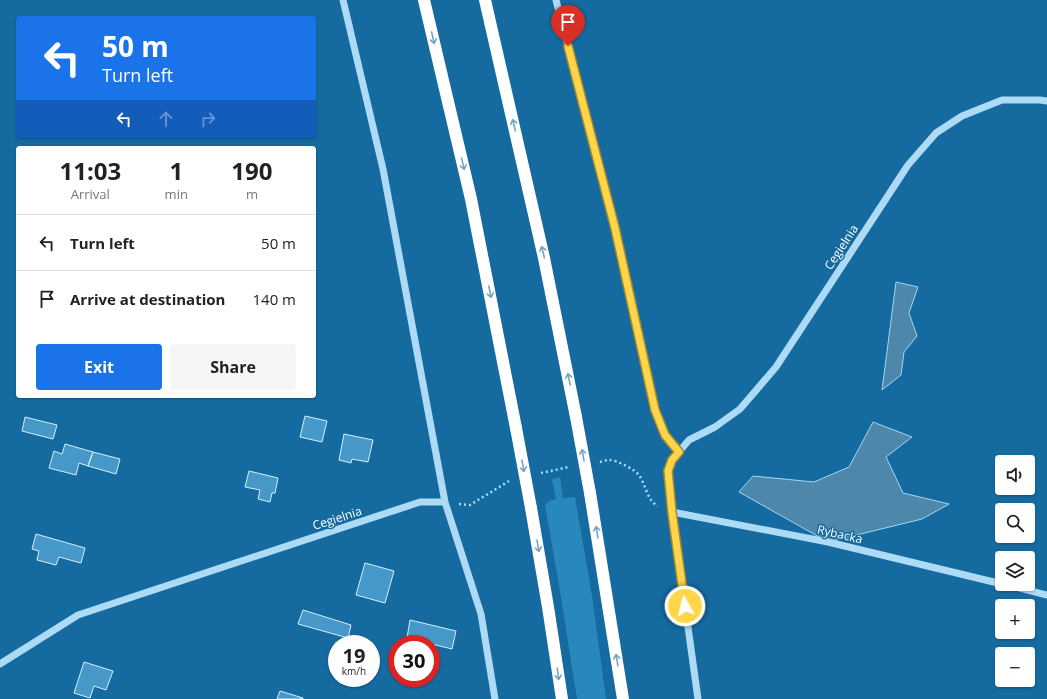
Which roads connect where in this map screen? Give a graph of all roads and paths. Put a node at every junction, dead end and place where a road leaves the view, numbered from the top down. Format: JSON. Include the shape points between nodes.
{"nodes":[{"id":1,"x":343,"y":0,"type":"edge"},
{"id":2,"x":424,"y":0,"type":"edge"},
{"id":3,"x":485,"y":0,"type":"edge"},
{"id":4,"x":556,"y":0,"type":"edge"},
{"id":5,"x":1047,"y":101,"type":"edge"},
{"id":6,"x":679,"y":452,"type":"junction"},
{"id":7,"x":594,"y":463,"type":"dead end"},
{"id":8,"x":570,"y":467,"type":"dead end"},
{"id":9,"x":540,"y":473,"type":"dead end"},
{"id":10,"x":510,"y":481,"type":"dead end"},
{"id":11,"x":445,"y":502,"type":"junction"},
{"id":12,"x":672,"y":512,"type":"junction"},
{"id":13,"x":995,"y":582,"type":"edge"},
{"id":14,"x":1031,"y":591,"type":"edge"},
{"id":15,"x":1047,"y":595,"type":"edge"},
{"id":16,"x":0,"y":664,"type":"edge"},
{"id":17,"x":495,"y":699,"type":"edge"},
{"id":18,"x":562,"y":699,"type":"edge"},
{"id":19,"x":623,"y":699,"type":"edge"},
{"id":20,"x":698,"y":699,"type":"edge"}],
"edges":[{"from":1,"to":11,"type":"street","via":[[383,169]]},
{"from":2,"to":18,"type":"highway","one_way":true,"bridge":true,"via":[[472,199],[531,508]]},
{"from":19,"to":3,"type":"highway","one_way":true,"bridge":true,"via":[[576,417],[544,258]]},
{"from":4,"to":6,"type":"street","via":[[615,228],[655,410],[665,435]]},
{"from":5,"to":6,"type":"street","name":"Cegielnia","via":[[1002,100],[962,116],[936,133],[908,165],[776,367],[740,409],[715,427],[688,440]]},
{"from":6,"to":12,"type":"street","name":"Cegielnia","via":[[672,460],[668,471]]},
{"from":7,"to":12,"type":"path","via":[[609,460],[624,464],[639,475],[654,504]]},
{"from":8,"to":9,"type":"path"},
{"from":10,"to":11,"type":"path","via":[[470,505]]},
{"from":11,"to":16,"type":"street","name":"Cegielnia","via":[[420,502],[78,615]]},
{"from":11,"to":17,"type":"street","via":[[481,614]]},
{"from":12,"to":13,"type":"street","name":"Rybacka","via":[[828,542]]},
{"from":12,"to":20,"type":"street","name":"Cegielnia"},
{"from":14,"to":15,"type":"street","name":"Rybacka"}]}
